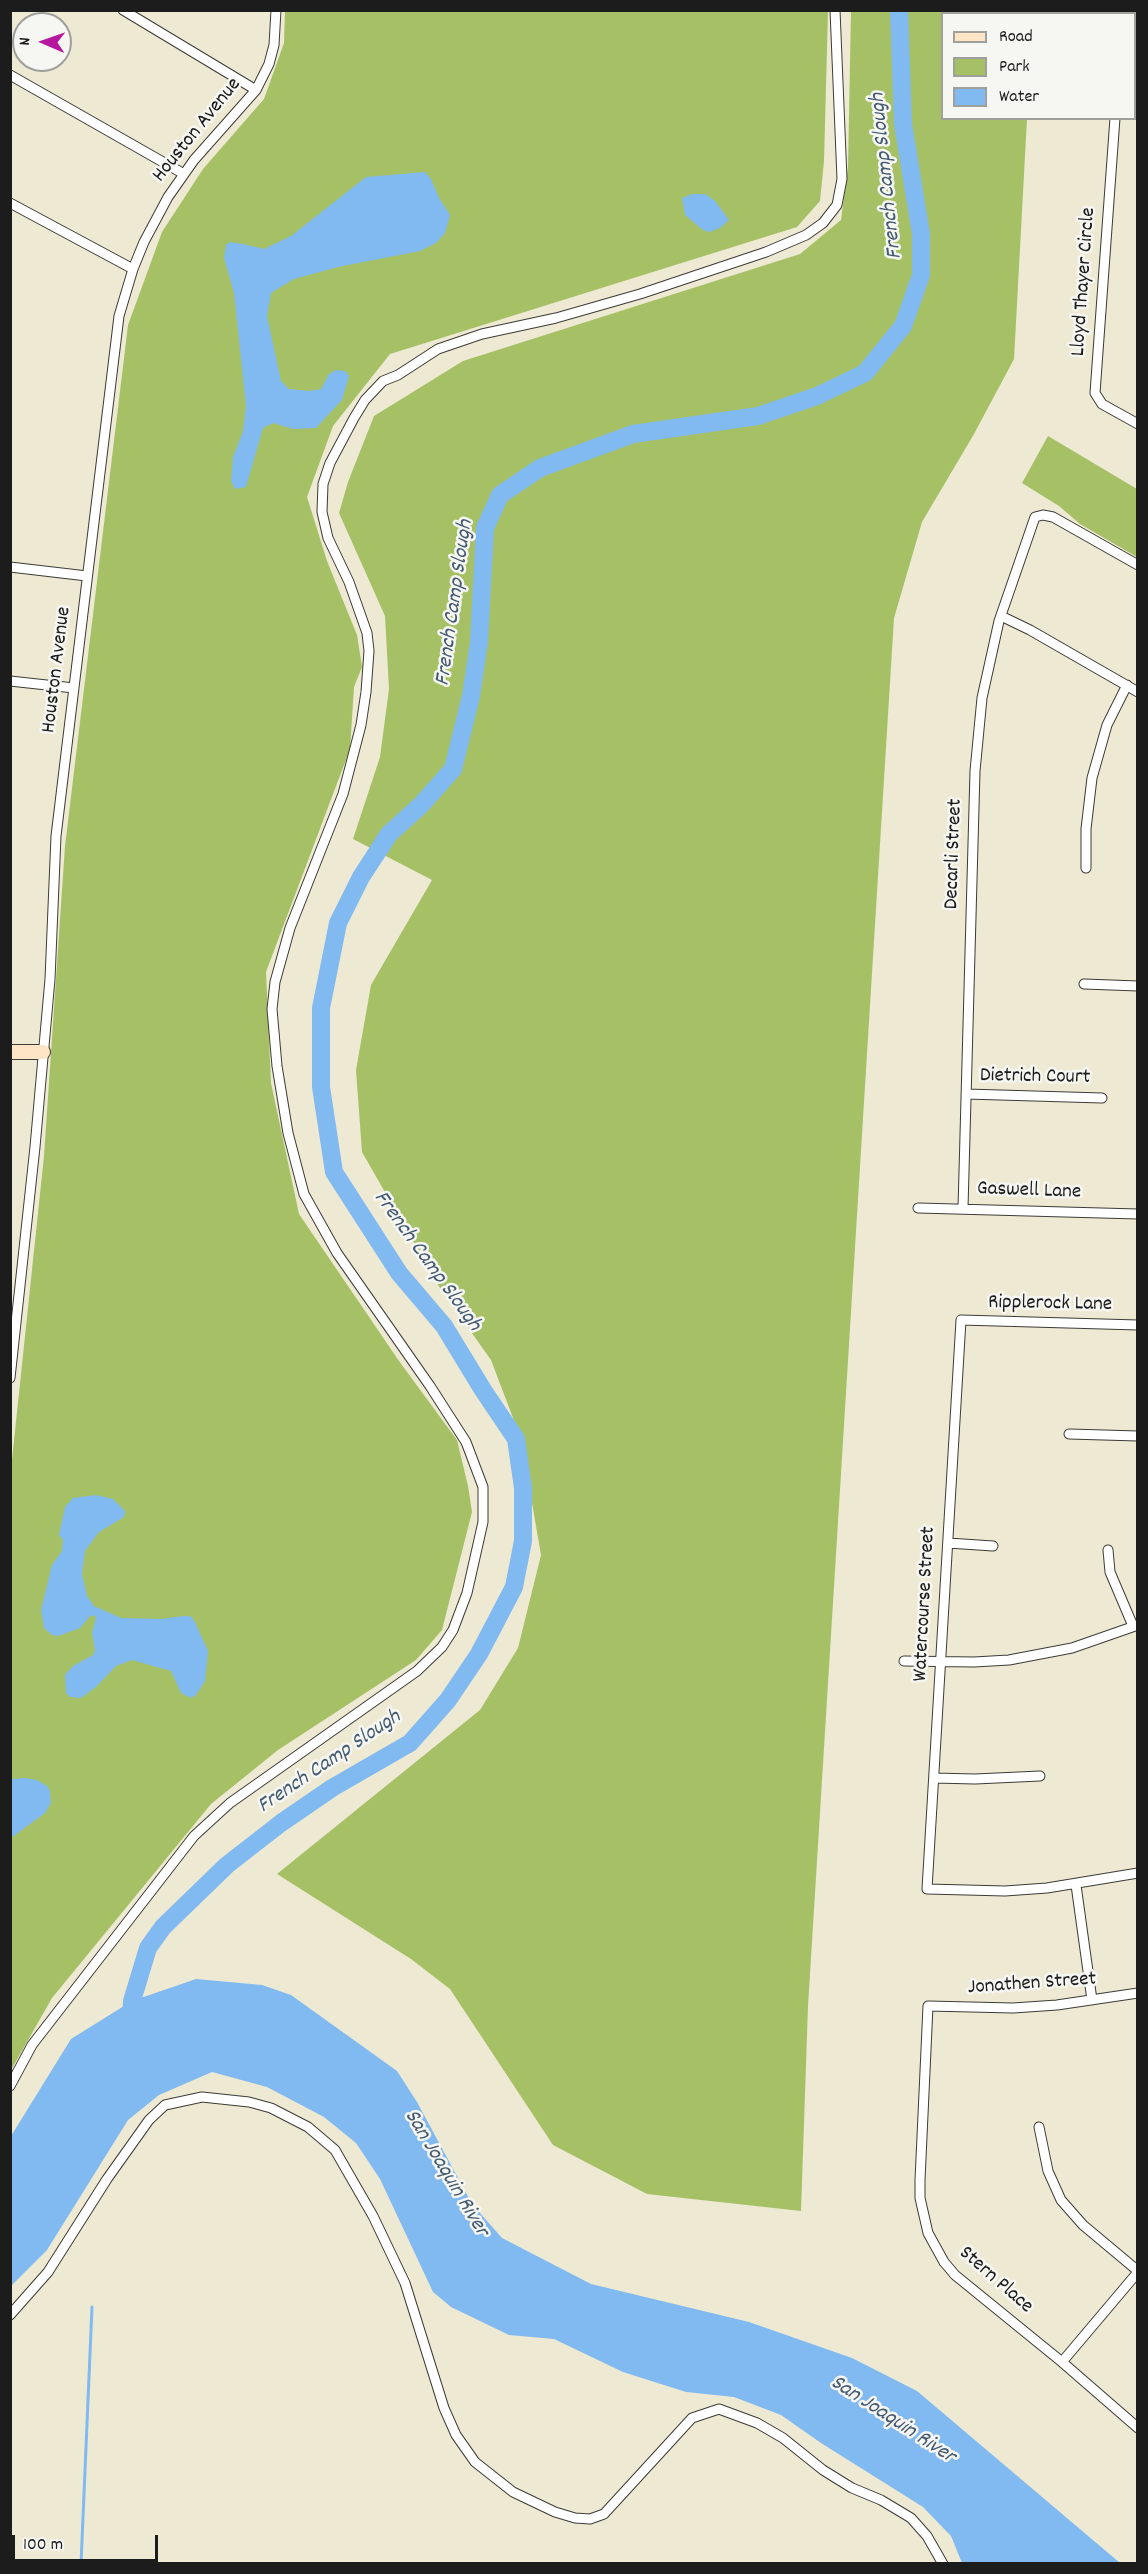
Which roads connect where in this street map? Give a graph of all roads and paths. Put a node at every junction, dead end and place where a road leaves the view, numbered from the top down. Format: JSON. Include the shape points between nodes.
{"nodes":[{"id":1,"x":123,"y":10,"type":"edge"},
{"id":2,"x":276,"y":10,"type":"edge"},
{"id":3,"x":835,"y":10,"type":"edge"},
{"id":4,"x":10,"y":75,"type":"edge"},
{"id":5,"x":256,"y":90,"type":"junction"},
{"id":6,"x":1115,"y":120,"type":"edge"},
{"id":7,"x":184,"y":174,"type":"junction"},
{"id":8,"x":10,"y":203,"type":"edge"},
{"id":9,"x":133,"y":269,"type":"junction"},
{"id":10,"x":1137,"y":424,"type":"edge"},
{"id":11,"x":1137,"y":565,"type":"edge"},
{"id":12,"x":10,"y":567,"type":"edge"},
{"id":13,"x":87,"y":576,"type":"junction"},
{"id":14,"x":1001,"y":616,"type":"junction"},
{"id":15,"x":10,"y":681,"type":"edge"},
{"id":16,"x":1127,"y":685,"type":"junction"},
{"id":17,"x":74,"y":688,"type":"junction"},
{"id":18,"x":1137,"y":692,"type":"edge"},
{"id":19,"x":1086,"y":868,"type":"dead end"},
{"id":20,"x":1084,"y":984,"type":"dead end"},
{"id":21,"x":1137,"y":986,"type":"edge"},
{"id":22,"x":10,"y":1052,"type":"edge"},
{"id":23,"x":43,"y":1052,"type":"junction"},
{"id":24,"x":966,"y":1094,"type":"junction"},
{"id":25,"x":1102,"y":1098,"type":"dead end"},
{"id":26,"x":918,"y":1208,"type":"dead end"},
{"id":27,"x":963,"y":1208,"type":"junction"},
{"id":28,"x":1137,"y":1214,"type":"edge"},
{"id":29,"x":961,"y":1320,"type":"joint"},
{"id":30,"x":1137,"y":1325,"type":"edge"},
{"id":31,"x":11,"y":1355,"type":"edge"},
{"id":32,"x":10,"y":1378,"type":"edge"},
{"id":33,"x":1069,"y":1434,"type":"dead end"},
{"id":34,"x":1137,"y":1436,"type":"edge"},
{"id":35,"x":948,"y":1543,"type":"junction"},
{"id":36,"x":993,"y":1546,"type":"dead end"},
{"id":37,"x":1108,"y":1550,"type":"dead end"},
{"id":38,"x":1135,"y":1626,"type":"edge"},
{"id":39,"x":904,"y":1661,"type":"dead end"},
{"id":40,"x":941,"y":1662,"type":"junction"},
{"id":41,"x":1040,"y":1776,"type":"dead end"},
{"id":42,"x":934,"y":1778,"type":"junction"},
{"id":43,"x":1137,"y":1873,"type":"edge"},
{"id":44,"x":1076,"y":1885,"type":"junction"},
{"id":45,"x":1137,"y":1992,"type":"edge"},
{"id":46,"x":1092,"y":2000,"type":"junction"},
{"id":47,"x":928,"y":2006,"type":"joint"},
{"id":48,"x":10,"y":2086,"type":"edge"},
{"id":49,"x":1039,"y":2127,"type":"dead end"},
{"id":50,"x":1137,"y":2271,"type":"edge"},
{"id":51,"x":10,"y":2316,"type":"edge"},
{"id":52,"x":1062,"y":2362,"type":"junction"},
{"id":53,"x":1137,"y":2428,"type":"edge"},
{"id":54,"x":943,"y":2564,"type":"edge"}],
"edges":[{"from":1,"to":5,"type":"street"},
{"from":2,"to":5,"type":"street","name":"Houston Avenue","via":[[274,45]]},
{"from":3,"to":48,"type":"street","via":[[842,179],[837,205],[823,223],[797,240],[640,294],[438,349],[383,381],[365,400],[330,463],[323,484],[322,512],[328,538],[367,633],[366,692],[343,794],[290,928],[275,982],[272,1009],[277,1066],[289,1142],[304,1194],[337,1253],[466,1442],[483,1487],[483,1522],[467,1593],[442,1647],[417,1671],[230,1803],[199,1830],[38,2037]]},
{"from":4,"to":7,"type":"street"},
{"from":5,"to":7,"type":"street","name":"Houston Avenue"},
{"from":6,"to":10,"type":"street","name":"Lloyd Thayer Circle","via":[[1095,393],[1102,404]]},
{"from":7,"to":9,"type":"street","name":"Houston Avenue","via":[[154,222]]},
{"from":8,"to":9,"type":"street"},
{"from":9,"to":13,"type":"street","name":"Houston Avenue","via":[[114,346]]},
{"from":11,"to":14,"type":"street","name":"Decarli Street","via":[[1053,517],[1035,517]]},
{"from":12,"to":13,"type":"street"},
{"from":13,"to":17,"type":"street","name":"Houston Avenue"},
{"from":14,"to":16,"type":"street"},
{"from":14,"to":24,"type":"street","name":"Decarli Street","via":[[982,698],[975,771]]},
{"from":15,"to":17,"type":"street"},
{"from":16,"to":18,"type":"street"},
{"from":16,"to":19,"type":"street","via":[[1107,725],[1092,778]]},
{"from":17,"to":23,"type":"street","name":"Houston Avenue","via":[[56,836]]},
{"from":20,"to":21,"type":"street"},
{"from":22,"to":23,"type":"street"},
{"from":23,"to":31,"type":"street","name":"Houston Avenue","via":[[20,1300]]},
{"from":24,"to":25,"type":"street","name":"Dietrich Court"},
{"from":24,"to":27,"type":"street","name":"Decarli Street"},
{"from":26,"to":27,"type":"street","name":"Gaswell Lane"},
{"from":27,"to":28,"type":"street","name":"Gaswell Lane"},
{"from":29,"to":30,"type":"street","name":"Ripplerock Lane"},
{"from":29,"to":35,"type":"street","name":"Watercourse Street"},
{"from":31,"to":32,"type":"street","name":"Houston Avenue"},
{"from":33,"to":34,"type":"street"},
{"from":35,"to":36,"type":"street"},
{"from":35,"to":40,"type":"street","name":"Watercourse Street"},
{"from":37,"to":38,"type":"street","via":[[1110,1572]]},
{"from":38,"to":40,"type":"street","via":[[1040,1655]]},
{"from":39,"to":40,"type":"street"},
{"from":40,"to":42,"type":"street","name":"Watercourse Street"},
{"from":41,"to":42,"type":"street"},
{"from":42,"to":44,"type":"street","name":"Watercourse Street","via":[[927,1889],[1005,1891]]},
{"from":43,"to":44,"type":"street"},
{"from":44,"to":46,"type":"street"},
{"from":45,"to":46,"type":"street","name":"Jonathen Street"},
{"from":46,"to":47,"type":"street","name":"Jonathen Street","via":[[1013,2008]]},
{"from":47,"to":52,"type":"street","name":"Stern Place","via":[[920,2180],[921,2207],[928,2233],[955,2275]]},
{"from":49,"to":50,"type":"street","via":[[1048,2171],[1061,2200],[1083,2225]]},
{"from":50,"to":52,"type":"street"},
{"from":51,"to":54,"type":"street","via":[[48,2272],[107,2179],[149,2120],[165,2105],[202,2097],[249,2102],[271,2108],[308,2127],[335,2150],[405,2283],[456,2435],[474,2462],[513,2492],[575,2518],[590,2519],[604,2514],[692,2418],[719,2409],[757,2423],[842,2482],[911,2518]]},
{"from":52,"to":53,"type":"street","name":"Stern Place"}]}
